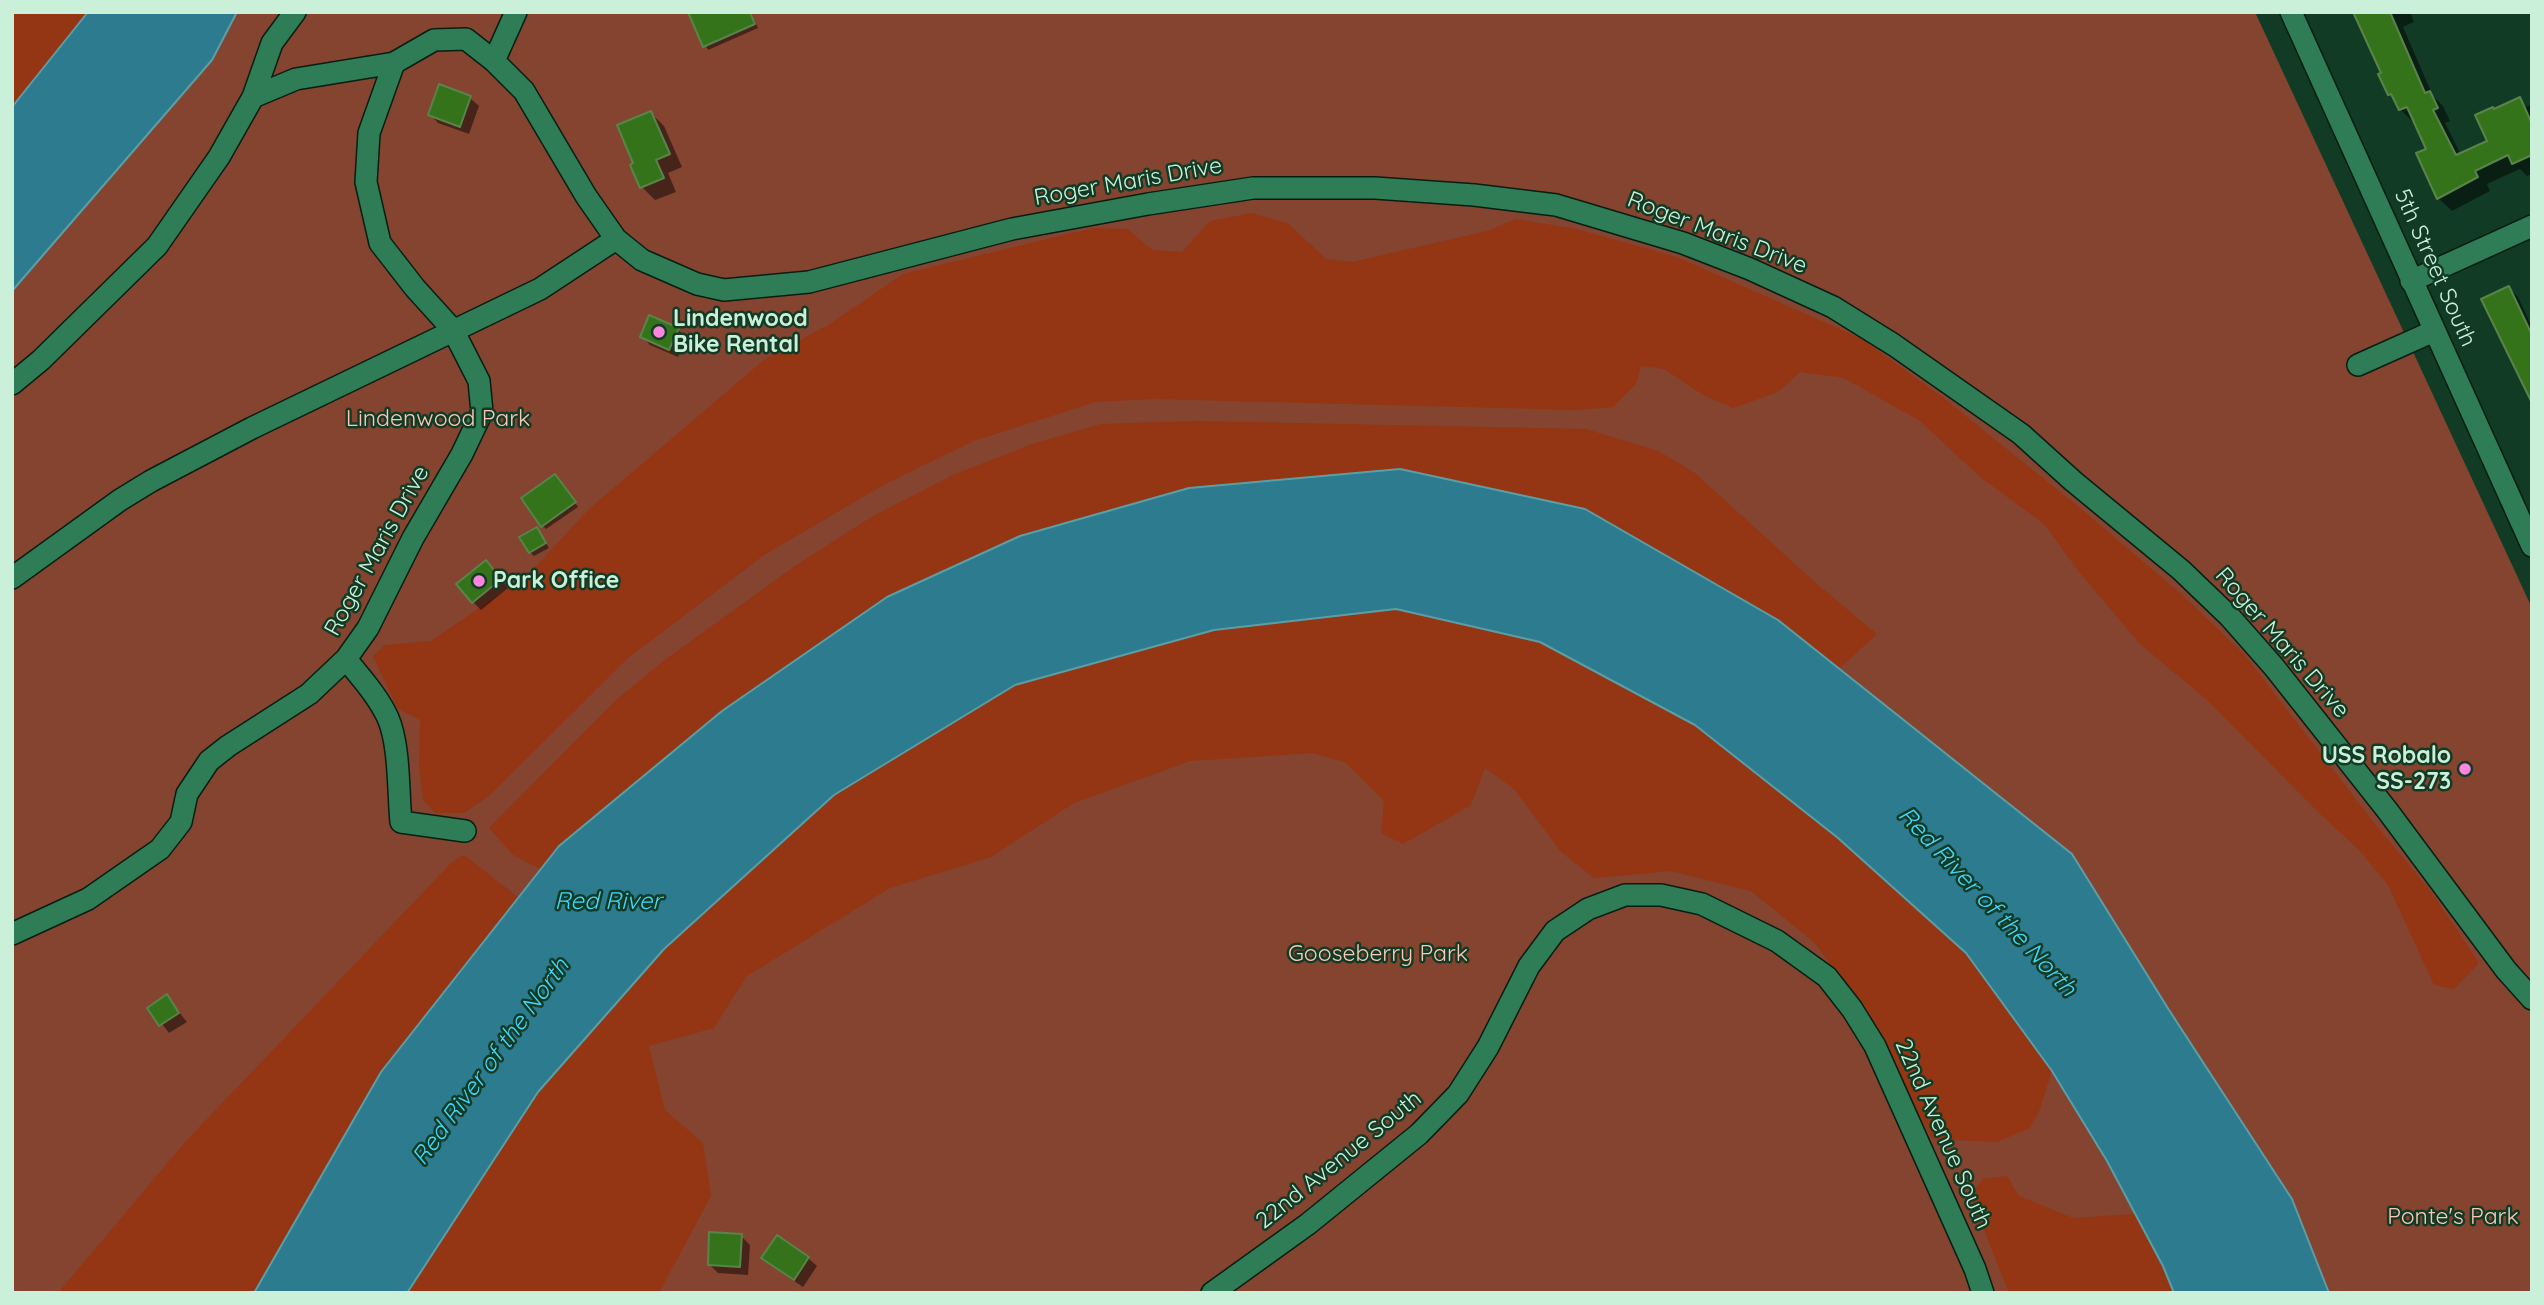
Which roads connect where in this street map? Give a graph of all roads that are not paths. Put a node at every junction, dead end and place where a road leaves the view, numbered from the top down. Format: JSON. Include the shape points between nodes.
{"nodes":[{"id":1,"x":295,"y":12,"type":"edge"},
{"id":2,"x":516,"y":12,"type":"edge"},
{"id":3,"x":2291,"y":12,"type":"edge"},
{"id":4,"x":494,"y":61,"type":"junction"},
{"id":5,"x":394,"y":63,"type":"junction"},
{"id":6,"x":253,"y":97,"type":"junction"},
{"id":7,"x":2532,"y":226,"type":"edge"},
{"id":8,"x":616,"y":239,"type":"junction"},
{"id":9,"x":2411,"y":281,"type":"junction"},
{"id":10,"x":453,"y":330,"type":"junction"},
{"id":11,"x":2434,"y":331,"type":"junction"},
{"id":12,"x":2358,"y":365,"type":"dead end"},
{"id":13,"x":12,"y":384,"type":"edge"},
{"id":14,"x":2532,"y":546,"type":"edge"},
{"id":15,"x":12,"y":578,"type":"edge"},
{"id":16,"x":346,"y":659,"type":"junction"},
{"id":17,"x":465,"y":831,"type":"dead end"},
{"id":18,"x":12,"y":934,"type":"edge"},
{"id":19,"x":2532,"y":999,"type":"edge"},
{"id":20,"x":1212,"y":1293,"type":"edge"},
{"id":21,"x":1983,"y":1293,"type":"edge"}],
"edges":[{"from":1,"to":6,"type":"street","via":[[272,43]]},
{"from":2,"to":4,"type":"street"},
{"from":3,"to":9,"type":"street","name":"5th Street South"},
{"from":4,"to":5,"type":"street","name":"Roger Maris Drive","via":[[466,39],[456,39],[434,40]]},
{"from":4,"to":8,"type":"street","name":"Roger Maris Drive","via":[[524,91]]},
{"from":5,"to":6,"type":"street","via":[[296,79]]},
{"from":5,"to":10,"type":"street","name":"Roger Maris Drive","via":[[369,133],[366,182],[380,243]]},
{"from":6,"to":13,"type":"street","via":[[219,157],[157,246]]},
{"from":7,"to":9,"type":"street"},
{"from":8,"to":10,"type":"street","via":[[540,289]]},
{"from":8,"to":19,"type":"street","name":"Roger Maris Drive","via":[[642,260],[697,284],[724,290],[809,282],[1012,229],[1148,204],[1253,188],[1376,188],[1556,205],[1683,243],[1750,269],[1833,307],[2000,419],[2180,570],[2274,667]]},
{"from":9,"to":11,"type":"street","name":"5th Street South"},
{"from":10,"to":15,"type":"street","via":[[151,481]]},
{"from":10,"to":16,"type":"street","name":"Roger Maris Drive","via":[[479,381],[482,412],[368,628]]},
{"from":11,"to":12,"type":"street"},
{"from":11,"to":14,"type":"street","name":"5th Street South"},
{"from":16,"to":17,"type":"street","via":[[389,720],[401,822]]},
{"from":16,"to":18,"type":"street","name":"Roger Maris Drive","via":[[309,694],[209,761],[187,794],[181,822],[160,849],[88,899]]},
{"from":20,"to":21,"type":"street","name":"22nd Avenue South","via":[[1359,1183],[1458,1094],[1488,1048],[1529,966],[1555,931],[1588,909],[1625,895],[1661,894],[1702,904],[1777,941],[1827,977],[1853,1009],[1875,1046]]}]}
